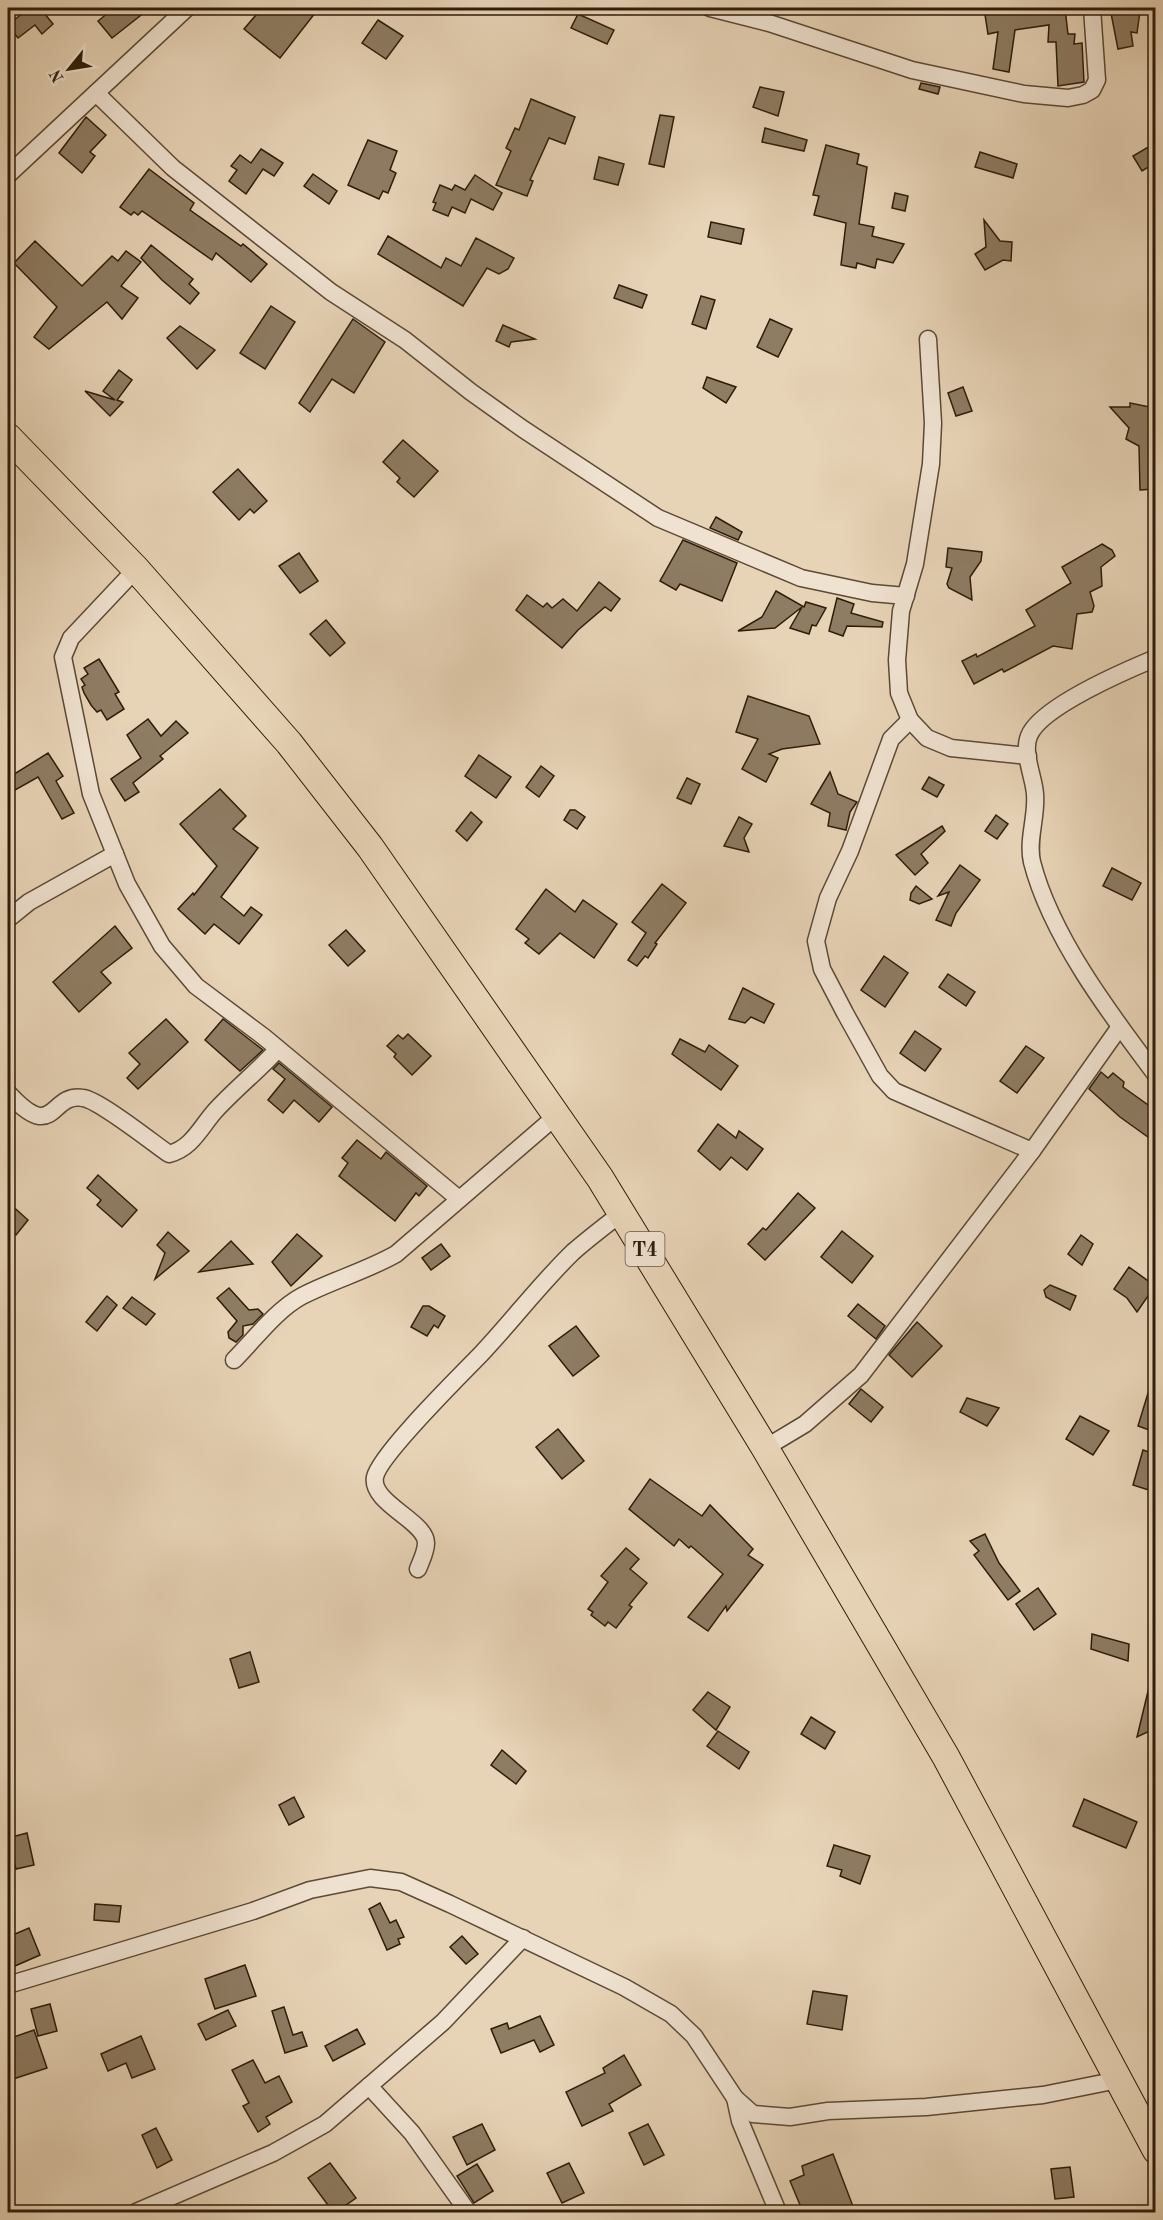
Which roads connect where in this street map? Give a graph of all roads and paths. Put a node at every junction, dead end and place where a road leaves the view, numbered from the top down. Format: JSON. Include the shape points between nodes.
{"nodes":[{"id":1,"x":187,"y":8,"type":"edge"},
{"id":2,"x":710,"y":8,"type":"edge"},
{"id":3,"x":1092,"y":8,"type":"edge"},
{"id":4,"x":96,"y":93,"type":"junction"},
{"id":5,"x":8,"y":175,"type":"edge"},
{"id":6,"x":928,"y":339,"type":"dead end"},
{"id":7,"x":8,"y":437,"type":"edge"},
{"id":8,"x":136,"y":569,"type":"junction"},
{"id":9,"x":906,"y":596,"type":"junction"},
{"id":10,"x":1155,"y":658,"type":"edge"},
{"id":11,"x":910,"y":720,"type":"junction"},
{"id":12,"x":1028,"y":756,"type":"junction"},
{"id":13,"x":115,"y":854,"type":"junction"},
{"id":14,"x":8,"y":920,"type":"edge"},
{"id":15,"x":1119,"y":1028,"type":"junction"},
{"id":16,"x":278,"y":1049,"type":"junction"},
{"id":17,"x":1155,"y":1075,"type":"edge"},
{"id":18,"x":8,"y":1093,"type":"edge"},
{"id":19,"x":555,"y":1117,"type":"junction"},
{"id":20,"x":1032,"y":1151,"type":"junction"},
{"id":21,"x":459,"y":1199,"type":"junction"},
{"id":22,"x":623,"y":1212,"type":"junction"},
{"id":23,"x":234,"y":1360,"type":"dead end"},
{"id":24,"x":765,"y":1449,"type":"junction"},
{"id":25,"x":418,"y":1569,"type":"dead end"},
{"id":26,"x":523,"y":1938,"type":"junction"},
{"id":27,"x":8,"y":1985,"type":"edge"},
{"id":28,"x":1118,"y":2080,"type":"junction"},
{"id":29,"x":369,"y":2086,"type":"junction"},
{"id":30,"x":735,"y":2098,"type":"junction"},
{"id":31,"x":1155,"y":2150,"type":"edge"},
{"id":32,"x":136,"y":2212,"type":"edge"},
{"id":33,"x":468,"y":2212,"type":"edge"},
{"id":34,"x":778,"y":2212,"type":"edge"}],
"edges":[{"from":1,"to":4,"type":"street"},
{"from":2,"to":3,"type":"street","via":[[769,22],[912,70],[1024,94],[1068,98],[1092,90],[1097,80]]},
{"from":4,"to":5,"type":"street"},
{"from":4,"to":9,"type":"street","via":[[173,168],[331,291],[405,340],[506,417],[648,512],[801,578]]},
{"from":6,"to":9,"type":"street","via":[[931,464]]},
{"from":7,"to":8,"type":"highway","number":"T4"},
{"from":8,"to":13,"type":"street","via":[[71,638],[63,657],[91,794]]},
{"from":8,"to":19,"type":"highway","number":"T4","via":[[289,743],[370,847]]},
{"from":9,"to":11,"type":"street","via":[[897,660],[899,693]]},
{"from":10,"to":12,"type":"street","via":[[1044,717],[1028,736]]},
{"from":11,"to":12,"type":"street","via":[[927,738],[951,748]]},
{"from":11,"to":20,"type":"street","via":[[891,739],[850,851],[828,898],[816,941],[822,969],[880,1076],[894,1091]]},
{"from":12,"to":15,"type":"street","via":[[1036,806],[1032,861],[1063,936]]},
{"from":13,"to":14,"type":"street","via":[[29,902]]},
{"from":13,"to":16,"type":"street","via":[[127,884],[169,954],[196,986]]},
{"from":15,"to":17,"type":"street"},
{"from":15,"to":20,"type":"street"},
{"from":16,"to":18,"type":"street","via":[[192,1141],[169,1154],[85,1098],[73,1098],[44,1117],[34,1116]]},
{"from":16,"to":21,"type":"street"},
{"from":19,"to":21,"type":"street"},
{"from":19,"to":22,"type":"highway","number":"T4"},
{"from":20,"to":24,"type":"street","via":[[861,1375],[806,1424]]},
{"from":21,"to":23,"type":"street","via":[[396,1254],[366,1271],[301,1297]]},
{"from":22,"to":24,"type":"highway","number":"T4"},
{"from":22,"to":25,"type":"street","via":[[528,1297],[379,1469],[376,1486],[424,1536],[426,1543]]},
{"from":24,"to":28,"type":"highway","number":"T4","via":[[946,1757]]},
{"from":26,"to":27,"type":"street","via":[[400,1882],[370,1878],[310,1890]]},
{"from":26,"to":29,"type":"street","via":[[443,2022]]},
{"from":26,"to":30,"type":"street","via":[[670,2014],[694,2036]]},
{"from":28,"to":30,"type":"street","via":[[1043,2095],[790,2117],[753,2114]]},
{"from":28,"to":31,"type":"highway","number":"T4"},
{"from":29,"to":32,"type":"street","via":[[325,2124],[273,2153]]},
{"from":29,"to":33,"type":"street","via":[[412,2133]]},
{"from":30,"to":34,"type":"street","via":[[740,2121]]}]}
